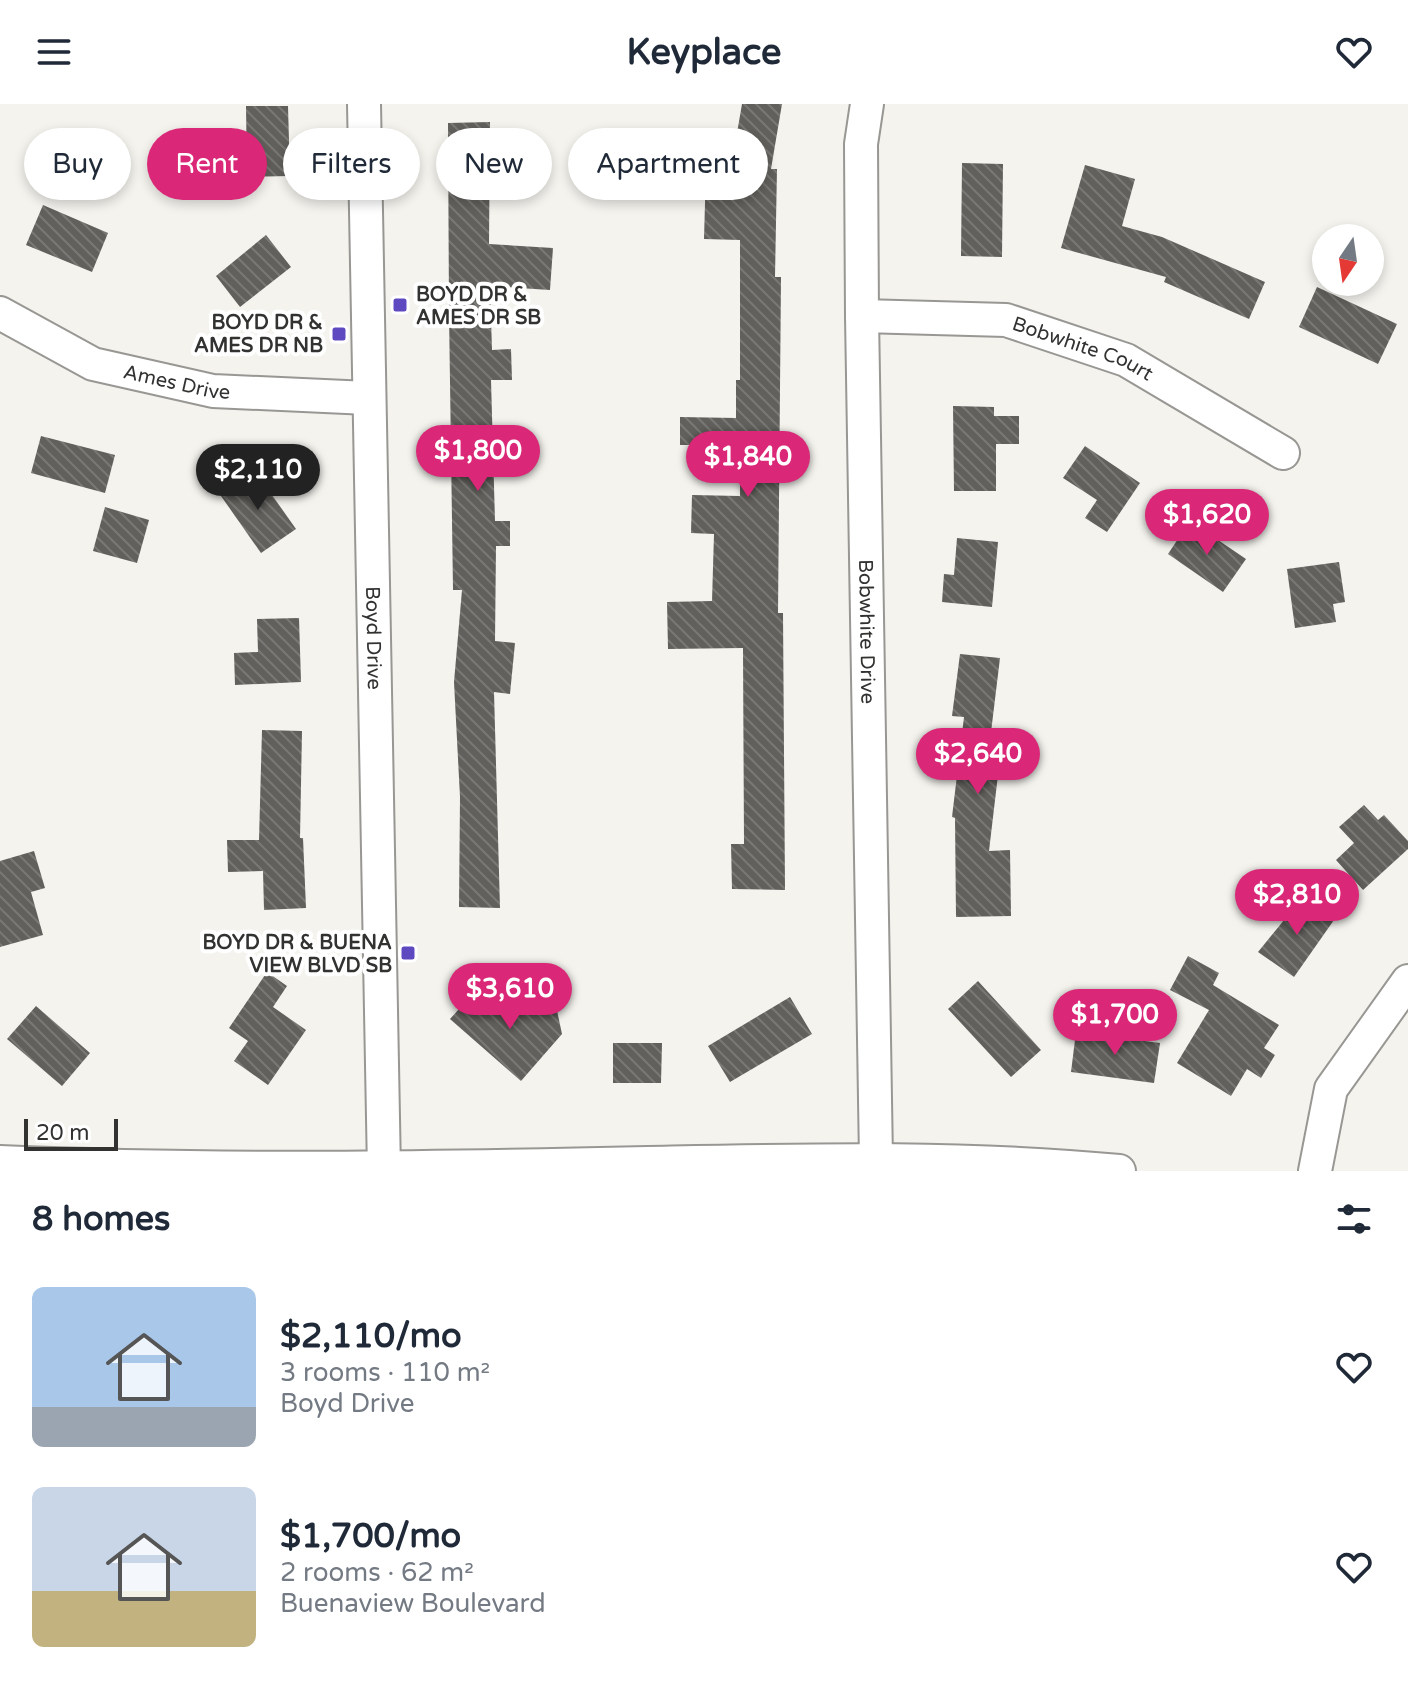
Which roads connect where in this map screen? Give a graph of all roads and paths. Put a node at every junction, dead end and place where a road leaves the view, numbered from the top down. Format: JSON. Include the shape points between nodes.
{"nodes":[{"id":1,"x":364,"y":104,"type":"edge"},
{"id":2,"x":867,"y":104,"type":"edge"},
{"id":3,"x":0,"y":313,"type":"edge"},
{"id":4,"x":862,"y":316,"type":"junction"},
{"id":5,"x":368,"y":398,"type":"junction"},
{"id":6,"x":1283,"y":453,"type":"dead end"},
{"id":7,"x":1408,"y":981,"type":"edge"},
{"id":8,"x":876,"y":1159,"type":"junction"},
{"id":9,"x":0,"y":1162,"type":"edge"},
{"id":10,"x":384,"y":1170,"type":"edge"},
{"id":11,"x":1119,"y":1171,"type":"edge"},
{"id":12,"x":1315,"y":1171,"type":"edge"}],
"edges":[{"from":1,"to":5,"type":"street","name":"Boyd Drive"},
{"from":2,"to":4,"type":"street","name":"Bobwhite Drive","via":[[861,144]]},
{"from":3,"to":5,"type":"street","name":"Ames Drive","via":[[93,364],[213,391]]},
{"from":4,"to":6,"type":"street","name":"Bobwhite Court","via":[[1006,320],[1126,360]]},
{"from":4,"to":8,"type":"street","name":"Bobwhite Drive"},
{"from":5,"to":10,"type":"street","name":"Boyd Drive"},
{"from":7,"to":12,"type":"street","via":[[1331,1089]]},
{"from":8,"to":10,"type":"street"},
{"from":8,"to":11,"type":"street","via":[[1030,1162]]},
{"from":9,"to":10,"type":"street","via":[[127,1169]]}]}
